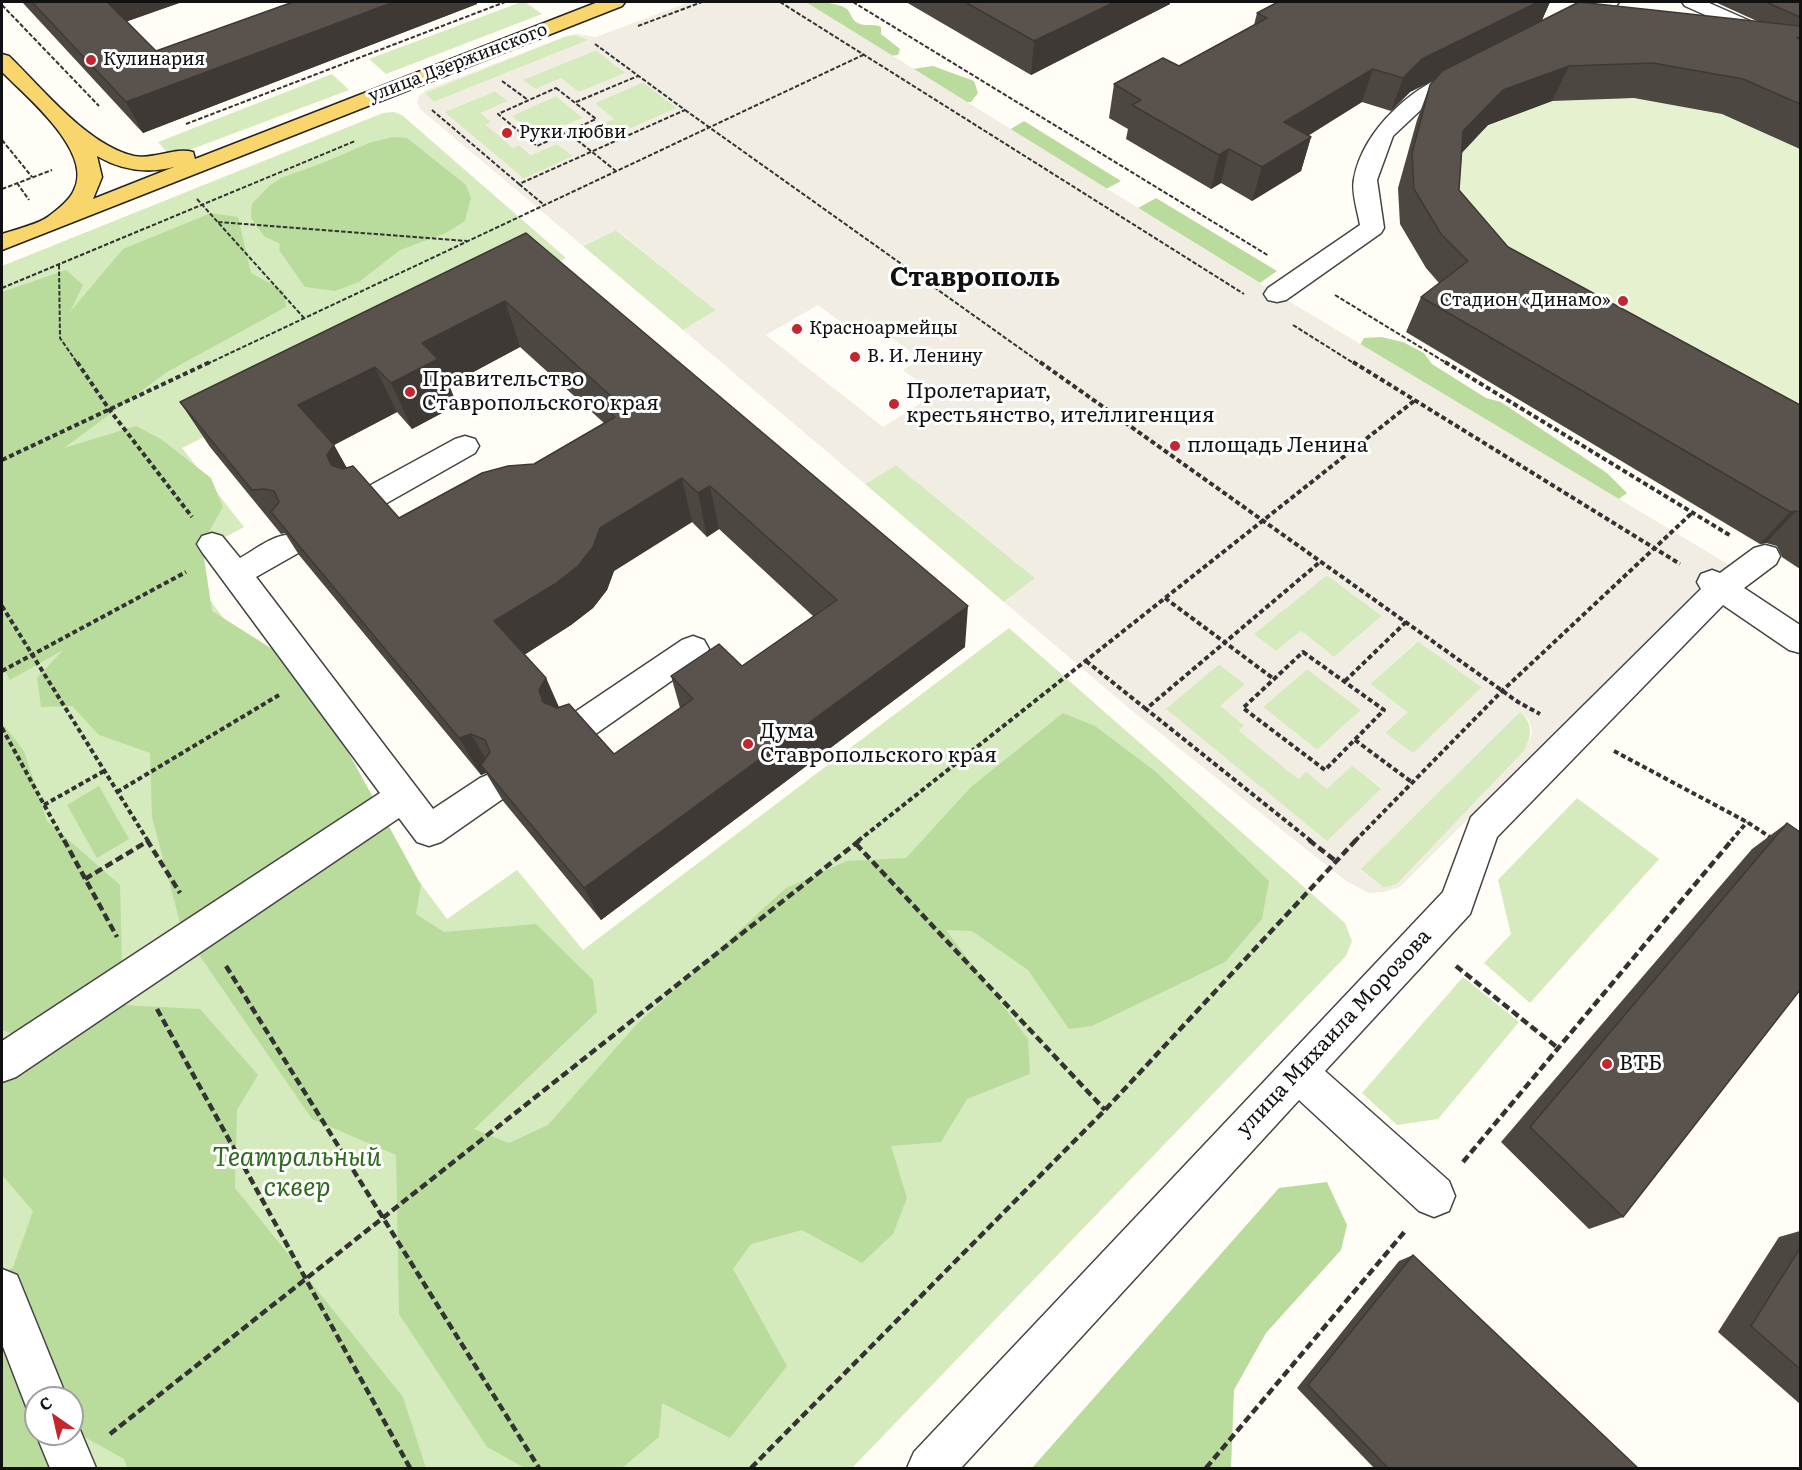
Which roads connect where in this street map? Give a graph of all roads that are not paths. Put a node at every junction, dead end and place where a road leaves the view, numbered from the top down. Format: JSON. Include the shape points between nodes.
{"nodes":[{"id":1,"x":615,"y":2,"type":"edge"},
{"id":2,"x":1609,"y":2,"type":"edge"},
{"id":3,"x":1692,"y":2,"type":"edge"},
{"id":4,"x":1545,"y":34,"type":"edge"},
{"id":5,"x":1800,"y":51,"type":"edge"},
{"id":6,"x":2,"y":60,"type":"edge"},
{"id":7,"x":1482,"y":66,"type":"edge"},
{"id":8,"x":301,"y":125,"type":"junction"},
{"id":9,"x":71,"y":130,"type":"junction"},
{"id":10,"x":47,"y":225,"type":"junction"},
{"id":11,"x":2,"y":243,"type":"edge"},
{"id":12,"x":1276,"y":294,"type":"dead end"},
{"id":13,"x":465,"y":446,"type":"dead end"},
{"id":14,"x":368,"y":500,"type":"edge"},
{"id":15,"x":290,"y":544,"type":"edge"},
{"id":16,"x":1765,"y":556,"type":"road end"},
{"id":17,"x":1716,"y":586,"type":"junction"},
{"id":18,"x":1800,"y":641,"type":"edge"},
{"id":19,"x":693,"y":649,"type":"dead end"},
{"id":20,"x":575,"y":730,"type":"edge"},
{"id":21,"x":492,"y":788,"type":"edge"},
{"id":22,"x":402,"y":797,"type":"junction"},
{"id":23,"x":2,"y":1064,"type":"edge"},
{"id":24,"x":1298,"y":1072,"type":"junction"},
{"id":25,"x":1434,"y":1196,"type":"road end"},
{"id":26,"x":2,"y":1290,"type":"edge"},
{"id":27,"x":40,"y":1386,"type":"edge"},
{"id":28,"x":930,"y":1468,"type":"edge"}],
"edges":[{"from":1,"to":8,"type":"main road","name":"улица Дзержинского"},
{"from":2,"to":4,"type":"street"},
{"from":3,"to":5,"type":"street"},
{"from":6,"to":9,"type":"main road"},
{"from":7,"to":12,"type":"street","via":[[1419,99],[1383,134],[1365,180],[1372,228]]},
{"from":8,"to":9,"type":"main road","name":"улица Дзержинского","via":[[156,164],[115,159]]},
{"from":8,"to":10,"type":"main road","name":"улица Дзержинского"},
{"from":9,"to":10,"type":"main road","via":[[86,158],[90,176],[86,192],[74,207]]},
{"from":10,"to":11,"type":"main road","name":"улица Дзержинского"},
{"from":13,"to":14,"type":"street"},
{"from":15,"to":22,"type":"street","via":[[223,557]]},
{"from":16,"to":17,"type":"street","name":"улица Михаила Морозова"},
{"from":17,"to":18,"type":"street"},
{"from":17,"to":24,"type":"street","name":"улица Михаила Морозова","via":[[1483,828],[1457,902]]},
{"from":19,"to":20,"type":"street"},
{"from":21,"to":22,"type":"street","via":[[429,831]]},
{"from":22,"to":23,"type":"street"},
{"from":24,"to":25,"type":"street"},
{"from":24,"to":28,"type":"street","name":"улица Михаила Морозова"},
{"from":26,"to":27,"type":"street"}]}
